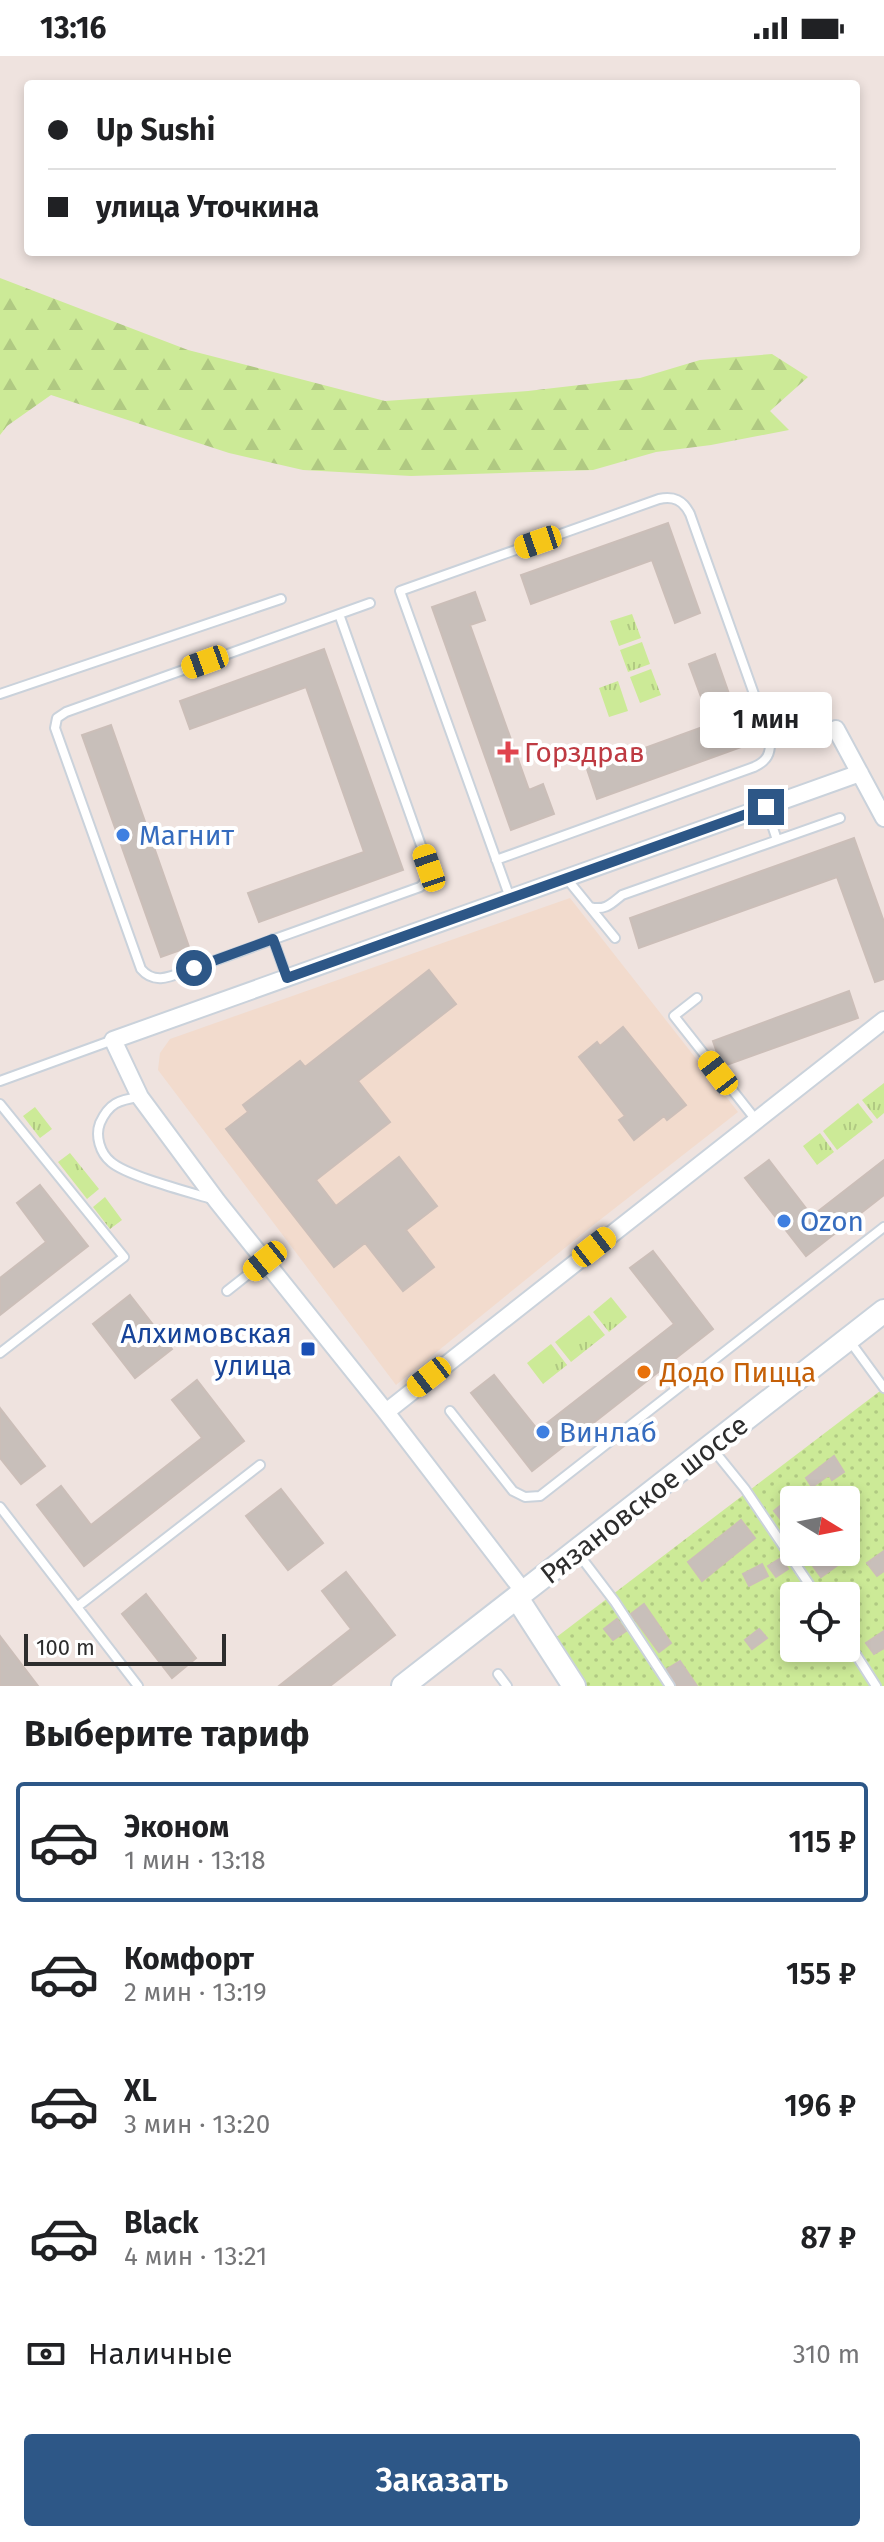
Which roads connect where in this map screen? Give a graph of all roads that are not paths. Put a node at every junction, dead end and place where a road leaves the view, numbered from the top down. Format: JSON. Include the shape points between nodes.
{"nodes":[{"id":1,"x":281,"y":599,"type":"dead end"},
{"id":2,"x":370,"y":603,"type":"dead end"},
{"id":3,"x":339,"y":614,"type":"junction"},
{"id":4,"x":0,"y":694,"type":"edge"},
{"id":5,"x":836,"y":729,"type":"dead end"},
{"id":6,"x":860,"y":773,"type":"junction"},
{"id":7,"x":766,"y":807,"type":"junction"},
{"id":8,"x":840,"y":818,"type":"dead end"},
{"id":9,"x":884,"y":818,"type":"edge"},
{"id":10,"x":777,"y":840,"type":"junction"},
{"id":11,"x":496,"y":860,"type":"junction"},
{"id":12,"x":567,"y":878,"type":"junction"},
{"id":13,"x":510,"y":898,"type":"junction"},
{"id":14,"x":590,"y":907,"type":"junction"},
{"id":15,"x":615,"y":938,"type":"dead end"},
{"id":16,"x":273,"y":939,"type":"junction"},
{"id":17,"x":287,"y":978,"type":"junction"},
{"id":18,"x":697,"y":998,"type":"dead end"},
{"id":19,"x":884,"y":1020,"type":"edge"},
{"id":20,"x":113,"y":1040,"type":"junction"},
{"id":21,"x":0,"y":1081,"type":"edge"},
{"id":22,"x":140,"y":1097,"type":"junction"},
{"id":23,"x":0,"y":1104,"type":"edge"},
{"id":24,"x":756,"y":1120,"type":"junction"},
{"id":25,"x":217,"y":1201,"type":"junction"},
{"id":26,"x":884,"y":1227,"type":"edge"},
{"id":27,"x":265,"y":1261,"type":"junction"},
{"id":28,"x":227,"y":1291,"type":"dead end"},
{"id":29,"x":884,"y":1311,"type":"edge"},
{"id":30,"x":848,"y":1339,"type":"junction"},
{"id":31,"x":0,"y":1353,"type":"edge"},
{"id":32,"x":884,"y":1388,"type":"edge"},
{"id":33,"x":450,"y":1411,"type":"dead end"},
{"id":34,"x":386,"y":1412,"type":"junction"},
{"id":35,"x":711,"y":1447,"type":"junction"},
{"id":36,"x":260,"y":1465,"type":"dead end"},
{"id":37,"x":0,"y":1507,"type":"edge"},
{"id":38,"x":577,"y":1552,"type":"junction"},
{"id":39,"x":808,"y":1582,"type":"edge"},
{"id":40,"x":520,"y":1595,"type":"junction"},
{"id":41,"x":77,"y":1607,"type":"junction"},
{"id":42,"x":860,"y":1661,"type":"edge"},
{"id":43,"x":498,"y":1674,"type":"dead end"},
{"id":44,"x":138,"y":1686,"type":"edge"},
{"id":45,"x":403,"y":1686,"type":"edge"},
{"id":46,"x":507,"y":1686,"type":"edge"},
{"id":47,"x":574,"y":1686,"type":"edge"},
{"id":48,"x":670,"y":1686,"type":"edge"},
{"id":49,"x":876,"y":1686,"type":"edge"}],
"edges":[{"from":1,"to":4,"type":"lane"},
{"from":2,"to":3,"type":"lane"},
{"from":3,"to":16,"type":"lane","via":[[429,875],[420,887]]},
{"from":3,"to":16,"type":"lane","via":[[66,712],[55,723],[144,974],[161,979]]},
{"from":5,"to":6,"type":"street"},
{"from":6,"to":7,"type":"street"},
{"from":6,"to":9,"type":"street"},
{"from":7,"to":10,"type":"lane"},
{"from":7,"to":12,"type":"street"},
{"from":8,"to":10,"type":"lane"},
{"from":10,"to":14,"type":"lane","via":[[622,895],[607,908]]},
{"from":11,"to":11,"type":"lane","via":[[400,591],[659,499],[681,501],[770,739],[768,756],[754,767]]},
{"from":11,"to":13,"type":"lane"},
{"from":12,"to":13,"type":"street"},
{"from":12,"to":14,"type":"lane"},
{"from":13,"to":17,"type":"street"},
{"from":14,"to":15,"type":"lane"},
{"from":16,"to":17,"type":"lane"},
{"from":17,"to":20,"type":"street"},
{"from":18,"to":24,"type":"lane","via":[[674,1016]]},
{"from":19,"to":24,"type":"street"},
{"from":20,"to":21,"type":"lane"},
{"from":20,"to":22,"type":"street"},
{"from":22,"to":25,"type":"street"},
{"from":22,"to":25,"type":"lane","via":[[118,1100],[98,1128],[99,1145],[110,1162]]},
{"from":23,"to":31,"type":"lane","via":[[124,1257]]},
{"from":24,"to":34,"type":"street"},
{"from":25,"to":27,"type":"street"},
{"from":26,"to":33,"type":"lane","via":[[540,1496],[513,1491]]},
{"from":27,"to":28,"type":"lane"},
{"from":27,"to":34,"type":"street"},
{"from":29,"to":30,"type":"main road","name":"Рязановское шоссе"},
{"from":30,"to":32,"type":"lane"},
{"from":30,"to":35,"type":"main road","name":"Рязановское шоссе"},
{"from":34,"to":40,"type":"street"},
{"from":35,"to":38,"type":"main road","name":"Рязановское шоссе"},
{"from":35,"to":39,"type":"lane"},
{"from":36,"to":41,"type":"lane"},
{"from":37,"to":41,"type":"lane"},
{"from":38,"to":40,"type":"main road","name":"Рязановское шоссе"},
{"from":38,"to":48,"type":"lane"},
{"from":40,"to":45,"type":"main road","name":"Рязановское шоссе"},
{"from":40,"to":47,"type":"main road"},
{"from":41,"to":44,"type":"lane"},
{"from":42,"to":49,"type":"lane"},
{"from":43,"to":46,"type":"lane"}]}
